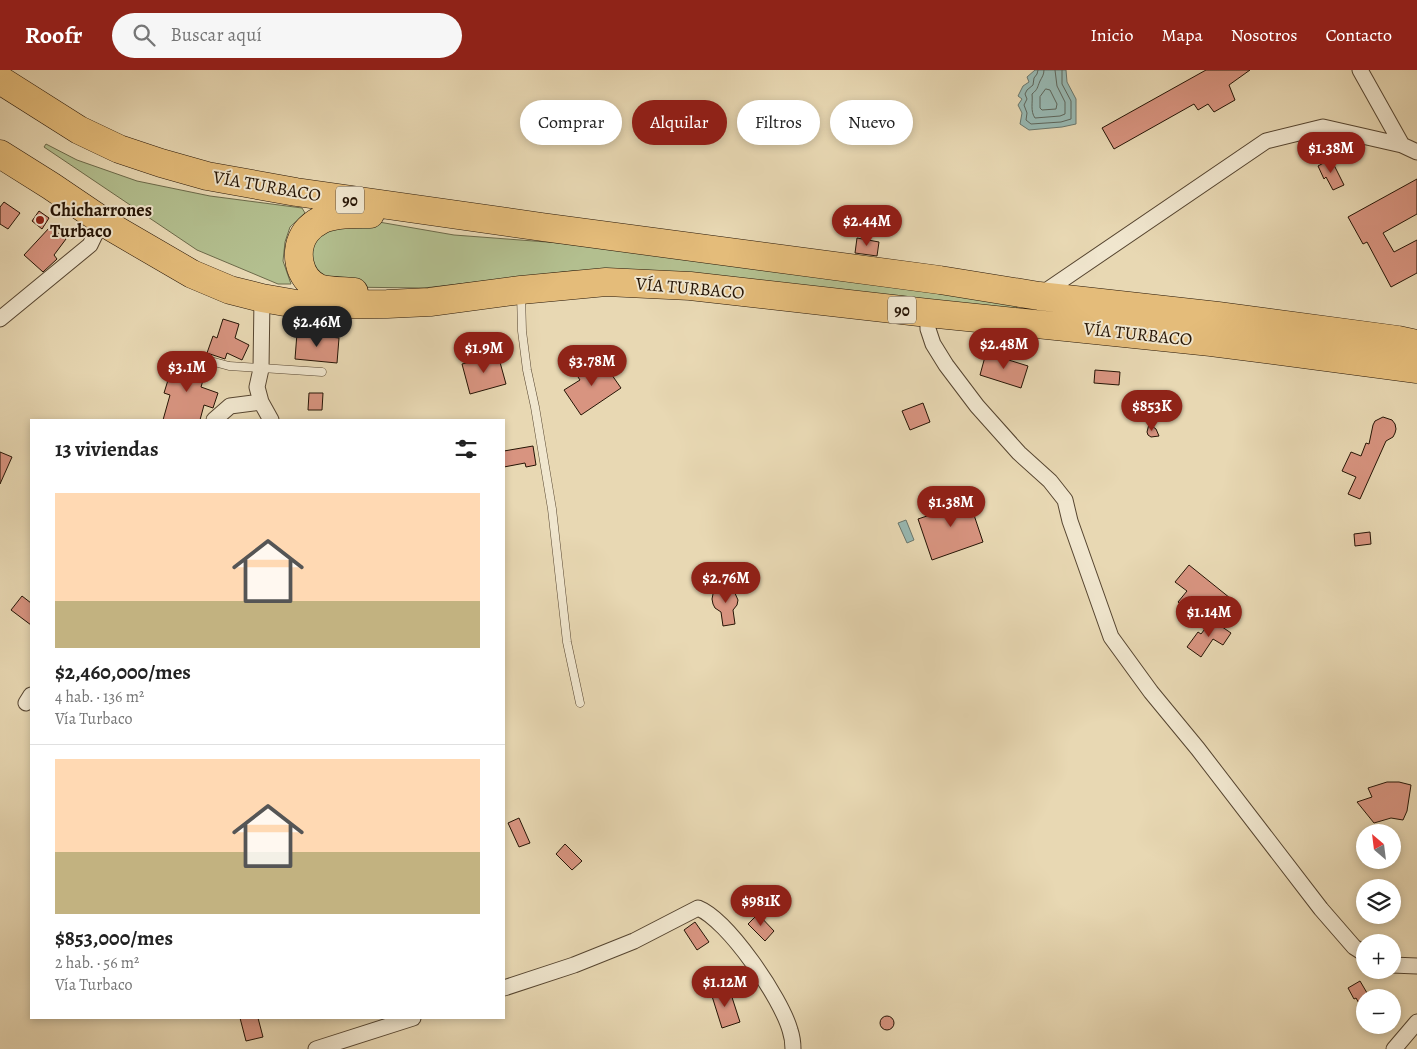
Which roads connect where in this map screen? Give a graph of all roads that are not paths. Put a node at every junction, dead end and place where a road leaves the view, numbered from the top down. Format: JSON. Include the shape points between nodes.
{"nodes":[{"id":1,"x":1360,"y":70,"type":"edge"},
{"id":2,"x":0,"y":80,"type":"edge"},
{"id":3,"x":1402,"y":145,"type":"junction"},
{"id":4,"x":1417,"y":152,"type":"edge"},
{"id":5,"x":0,"y":154,"type":"edge"},
{"id":6,"x":102,"y":220,"type":"junction"},
{"id":7,"x":542,"y":227,"type":"junction"},
{"id":8,"x":521,"y":290,"type":"junction"},
{"id":9,"x":1039,"y":296,"type":"junction"},
{"id":10,"x":262,"y":298,"type":"junction"},
{"id":11,"x":387,"y":304,"type":"junction"},
{"id":12,"x":928,"y":312,"type":"junction"},
{"id":13,"x":0,"y":319,"type":"edge"},
{"id":14,"x":1417,"y":344,"type":"edge"},
{"id":15,"x":196,"y":357,"type":"dead end"},
{"id":16,"x":261,"y":369,"type":"junction"},
{"id":17,"x":1417,"y":369,"type":"edge"},
{"id":18,"x":322,"y":372,"type":"dead end"},
{"id":19,"x":261,"y":402,"type":"junction"},
{"id":20,"x":215,"y":419,"type":"edge"},
{"id":21,"x":270,"y":419,"type":"edge"},
{"id":22,"x":580,"y":703,"type":"dead end"},
{"id":23,"x":1356,"y":948,"type":"edge"},
{"id":24,"x":1401,"y":965,"type":"edge"},
{"id":25,"x":1417,"y":966,"type":"edge"},
{"id":26,"x":505,"y":988,"type":"edge"},
{"id":27,"x":410,"y":1019,"type":"edge"},
{"id":28,"x":1417,"y":1022,"type":"edge"},
{"id":29,"x":316,"y":1049,"type":"edge"},
{"id":30,"x":793,"y":1049,"type":"edge"},
{"id":31,"x":1394,"y":1049,"type":"edge"}],
"edges":[{"from":1,"to":3,"type":"street"},
{"from":2,"to":7,"type":"highway","name":"VÍA TURBACO","number":"90","via":[[79,130],[119,149],[207,176]]},
{"from":3,"to":4,"type":"street"},
{"from":3,"to":9,"type":"street","via":[[1322,128],[1266,141]]},
{"from":5,"to":6,"type":"highway","name":"VÍA TURBACO","number":"90"},
{"from":6,"to":10,"type":"highway","name":"VÍA TURBACO","number":"90","via":[[192,274],[230,290]]},
{"from":6,"to":13,"type":"street","via":[[90,246]]},
{"from":7,"to":9,"type":"highway","name":"VÍA TURBACO","number":"90"},
{"from":7,"to":11,"type":"highway","via":[[514,232],[349,214],[323,219],[306,232],[299,249],[301,268],[306,277],[320,288],[370,293]]},
{"from":8,"to":11,"type":"highway","name":"VÍA TURBACO","number":"90"},
{"from":8,"to":12,"type":"highway","name":"VÍA TURBACO","number":"90","via":[[606,282],[652,283]]},
{"from":8,"to":22,"type":"lane","via":[[524,350],[552,509],[567,642]]},
{"from":9,"to":14,"type":"highway","name":"VÍA TURBACO","number":"90"},
{"from":10,"to":11,"type":"highway","name":"VÍA TURBACO","number":"90","via":[[302,305]]},
{"from":10,"to":16,"type":"street"},
{"from":12,"to":17,"type":"highway","name":"VÍA TURBACO","number":"90","via":[[1211,342]]},
{"from":12,"to":23,"type":"street","via":[[928,329],[933,344],[951,372],[977,406],[1050,480],[1065,500],[1112,638],[1321,909]]},
{"from":15,"to":16,"type":"lane","via":[[229,366]]},
{"from":16,"to":18,"type":"lane"},
{"from":16,"to":19,"type":"street","via":[[257,387]]},
{"from":19,"to":20,"type":"street","via":[[230,406]]},
{"from":19,"to":21,"type":"street"},
{"from":24,"to":25,"type":"street"},
{"from":26,"to":30,"type":"street","via":[[634,941],[698,908],[720,922],[763,975],[790,1029]]},
{"from":27,"to":29,"type":"street"},
{"from":28,"to":31,"type":"street"}]}
